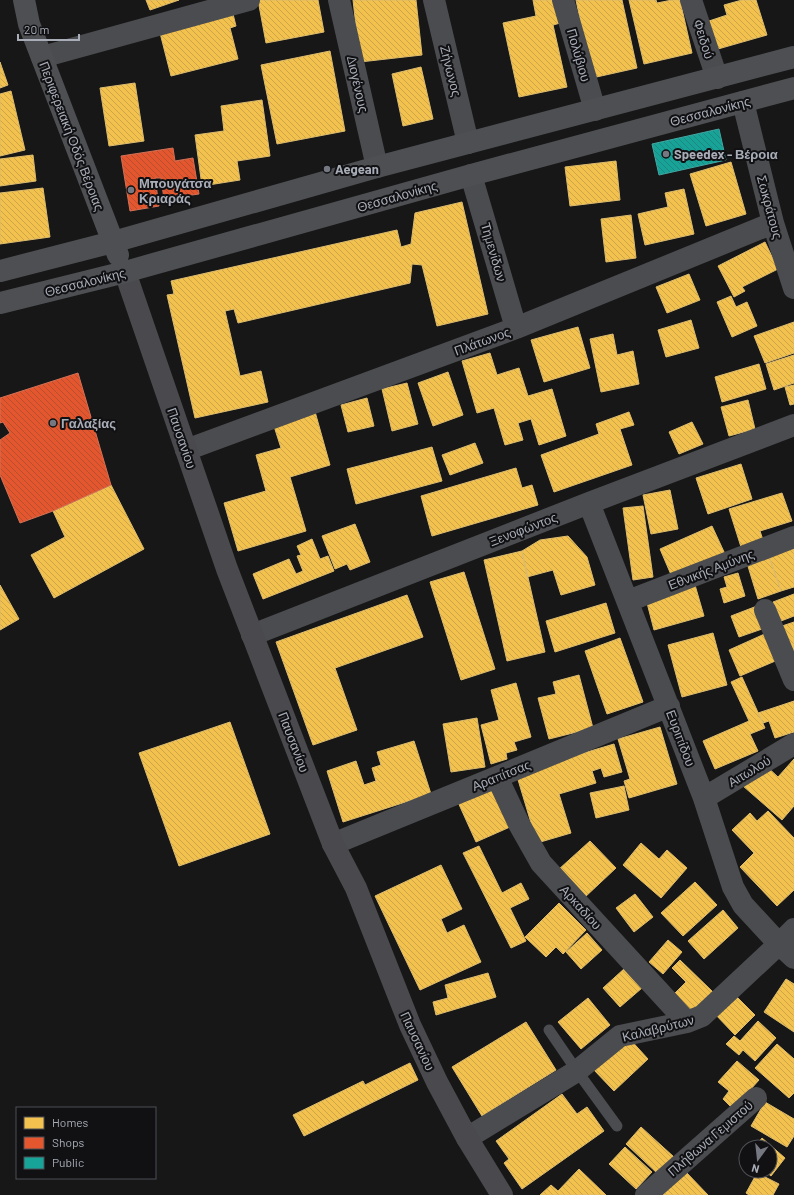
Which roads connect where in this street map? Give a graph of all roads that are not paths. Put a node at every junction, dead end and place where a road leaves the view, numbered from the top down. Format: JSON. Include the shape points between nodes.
{"nodes":[{"id":1,"x":24,"y":0,"type":"edge"},
{"id":2,"x":249,"y":0,"type":"edge"},
{"id":3,"x":339,"y":0,"type":"edge"},
{"id":4,"x":434,"y":0,"type":"edge"},
{"id":5,"x":563,"y":0,"type":"edge"},
{"id":6,"x":692,"y":0,"type":"edge"},
{"id":7,"x":206,"y":6,"type":"edge"},
{"id":8,"x":42,"y":57,"type":"junction"},
{"id":9,"x":794,"y":57,"type":"edge"},
{"id":10,"x":717,"y":78,"type":"junction"},
{"id":11,"x":794,"y":88,"type":"edge"},
{"id":12,"x":743,"y":102,"type":"junction"},
{"id":13,"x":595,"y":110,"type":"junction"},
{"id":14,"x":468,"y":143,"type":"junction"},
{"id":15,"x":377,"y":167,"type":"junction"},
{"id":16,"x":471,"y":175,"type":"junction"},
{"id":17,"x":773,"y":223,"type":"junction"},
{"id":18,"x":113,"y":242,"type":"junction"},
{"id":19,"x":0,"y":271,"type":"edge"},
{"id":20,"x":125,"y":272,"type":"junction"},
{"id":21,"x":794,"y":288,"type":"edge"},
{"id":22,"x":0,"y":303,"type":"edge"},
{"id":23,"x":516,"y":328,"type":"junction"},
{"id":24,"x":794,"y":425,"type":"edge"},
{"id":25,"x":186,"y":450,"type":"junction"},
{"id":26,"x":589,"y":503,"type":"junction"},
{"id":27,"x":794,"y":537,"type":"edge"},
{"id":28,"x":628,"y":601,"type":"junction"},
{"id":29,"x":766,"y":610,"type":"dead end"},
{"id":30,"x":252,"y":635,"type":"junction"},
{"id":31,"x":794,"y":680,"type":"edge"},
{"id":32,"x":669,"y":706,"type":"junction"},
{"id":33,"x":794,"y":744,"type":"edge"},
{"id":34,"x":497,"y":777,"type":"junction"},
{"id":35,"x":704,"y":798,"type":"junction"},
{"id":36,"x":333,"y":844,"type":"junction"},
{"id":37,"x":794,"y":929,"type":"edge"},
{"id":38,"x":786,"y":951,"type":"edge"},
{"id":39,"x":687,"y":1022,"type":"junction"},
{"id":40,"x":549,"y":1030,"type":"dead end"},
{"id":41,"x":577,"y":1071,"type":"junction"},
{"id":42,"x":756,"y":1098,"type":"dead end"},
{"id":43,"x":617,"y":1126,"type":"dead end"},
{"id":44,"x":468,"y":1138,"type":"junction"},
{"id":45,"x":502,"y":1195,"type":"edge"},
{"id":46,"x":646,"y":1195,"type":"edge"}],
"edges":[{"from":1,"to":8,"type":"main road","name":"Περιφερειακή Οδός Βέροιας","via":[[29,24]]},
{"from":2,"to":7,"type":"street"},
{"from":3,"to":15,"type":"street","name":"Διογένους"},
{"from":4,"to":14,"type":"street","name":"Ζήνωνος"},
{"from":5,"to":13,"type":"street","name":"Πολύβιου"},
{"from":6,"to":10,"type":"street","name":"Φειδού"},
{"from":7,"to":8,"type":"street"},
{"from":8,"to":18,"type":"main road","name":"Περιφερειακή Οδός Βέροιας"},
{"from":9,"to":10,"type":"main road"},
{"from":10,"to":13,"type":"main road"},
{"from":11,"to":12,"type":"main road","name":"Θεσσαλονίκης"},
{"from":12,"to":16,"type":"main road","name":"Θεσσαλονίκης"},
{"from":12,"to":17,"type":"street","name":"Σωκράτους"},
{"from":13,"to":14,"type":"main road"},
{"from":14,"to":15,"type":"main road"},
{"from":15,"to":18,"type":"main road"},
{"from":16,"to":20,"type":"main road","name":"Θεσσαλονίκης"},
{"from":16,"to":23,"type":"street","name":"Τημενίδων"},
{"from":17,"to":21,"type":"street","name":"Σωκράτους"},
{"from":17,"to":23,"type":"street","name":"Πλάτωνος"},
{"from":18,"to":19,"type":"main road"},
{"from":18,"to":20,"type":"main road","name":"Περιφερειακή Οδός Βέροιας"},
{"from":20,"to":22,"type":"main road","name":"Θεσσαλονίκης"},
{"from":20,"to":25,"type":"main road","name":"Παυσανίου"},
{"from":23,"to":25,"type":"street","name":"Πλάτωνος"},
{"from":24,"to":26,"type":"street","name":"Ξενοφώντος"},
{"from":25,"to":30,"type":"main road","name":"Παυσανίου"},
{"from":26,"to":28,"type":"street","name":"Ευριπίδου"},
{"from":26,"to":30,"type":"street","name":"Ξενοφώντος"},
{"from":27,"to":28,"type":"street","name":"Εθνικής Αμύνης"},
{"from":28,"to":32,"type":"street","name":"Ευριπίδου"},
{"from":29,"to":31,"type":"street"},
{"from":30,"to":36,"type":"main road","name":"Παυσανίου"},
{"from":32,"to":34,"type":"street","name":"Αραπίτσας"},
{"from":32,"to":35,"type":"street","name":"Ευριπίδου"},
{"from":33,"to":35,"type":"street","name":"Αιτωλού"},
{"from":34,"to":36,"type":"street","name":"Αραπίτσας"},
{"from":34,"to":39,"type":"street","name":"Αρκαδίου","via":[[541,863]]},
{"from":35,"to":38,"type":"street","name":"Ευριπίδου","via":[[733,887],[743,905]]},
{"from":36,"to":44,"type":"main road","name":"Παυσανίου","via":[[356,888],[410,1025],[437,1082]]},
{"from":37,"to":38,"type":"street","name":"Καλαβρύτων"},
{"from":38,"to":39,"type":"street","name":"Καλαβρύτων","via":[[702,1016]]},
{"from":39,"to":41,"type":"street","name":"Καλαβρύτων","via":[[620,1036]]},
{"from":40,"to":41,"type":"lane"},
{"from":41,"to":43,"type":"lane"},
{"from":41,"to":44,"type":"street","name":"Καλαβρύτων"},
{"from":42,"to":46,"type":"street","name":"Πλήθωνα Γεμιστού"},
{"from":44,"to":45,"type":"main road","name":"Παυσανίου"}]}
